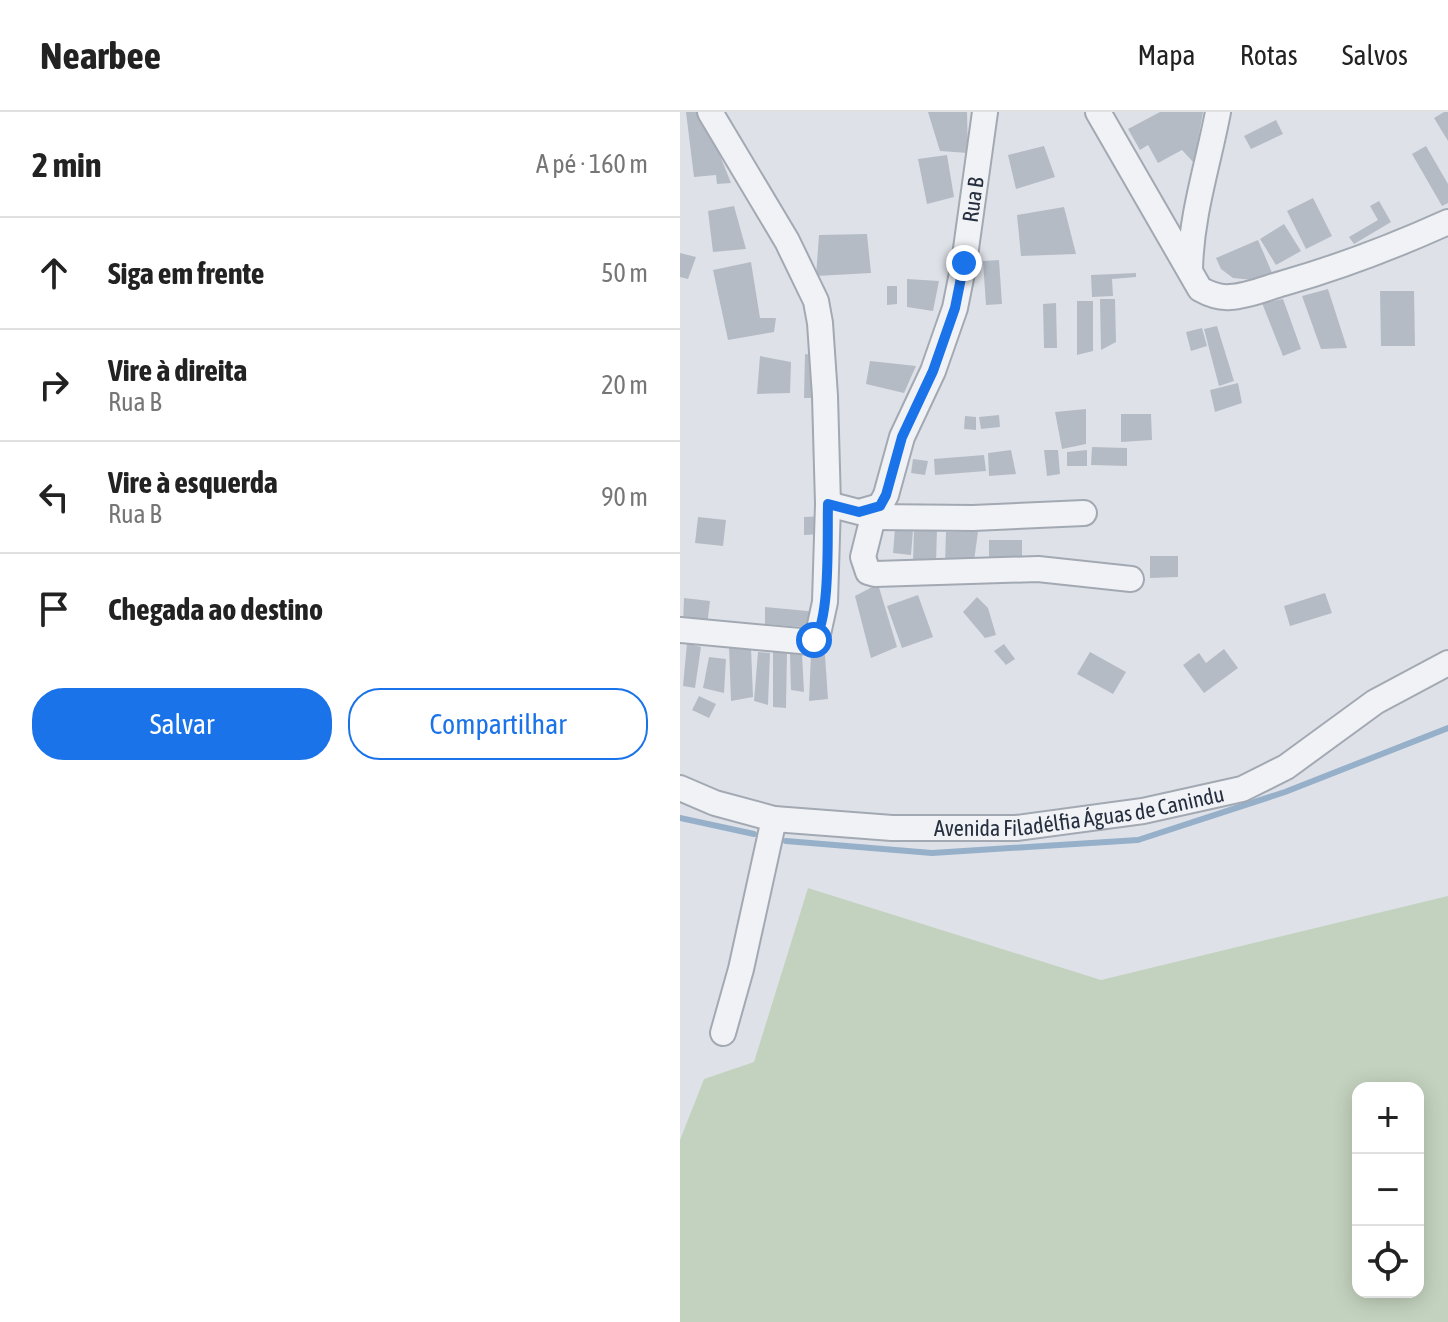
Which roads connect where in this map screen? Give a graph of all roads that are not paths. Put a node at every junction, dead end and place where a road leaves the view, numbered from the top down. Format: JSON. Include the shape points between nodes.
{"nodes":[{"id":1,"x":710,"y":112,"type":"edge"},
{"id":2,"x":985,"y":112,"type":"edge"},
{"id":3,"x":1098,"y":112,"type":"edge"},
{"id":4,"x":1218,"y":112,"type":"edge"},
{"id":5,"x":1448,"y":222,"type":"edge"},
{"id":6,"x":1190,"y":272,"type":"junction"},
{"id":7,"x":828,"y":504,"type":"junction"},
{"id":8,"x":1084,"y":513,"type":"dead end"},
{"id":9,"x":866,"y":514,"type":"junction"},
{"id":10,"x":1131,"y":579,"type":"dead end"},
{"id":11,"x":680,"y":630,"type":"edge"},
{"id":12,"x":1448,"y":663,"type":"edge"},
{"id":13,"x":680,"y":788,"type":"edge"},
{"id":14,"x":774,"y":819,"type":"junction"},
{"id":15,"x":723,"y":1033,"type":"dead end"}],
"edges":[{"from":1,"to":7,"type":"street","via":[[787,241],[816,301]]},
{"from":2,"to":9,"type":"street","name":"Rua B","via":[[955,308],[902,437],[886,495]]},
{"from":3,"to":6,"type":"street"},
{"from":4,"to":6,"type":"street","via":[[1196,202]]},
{"from":5,"to":6,"type":"street","via":[[1392,248],[1244,295],[1213,295],[1200,289]]},
{"from":7,"to":9,"type":"street"},
{"from":7,"to":11,"type":"street","via":[[825,602],[814,640]]},
{"from":8,"to":9,"type":"street","via":[[986,518]]},
{"from":9,"to":10,"type":"street","via":[[863,557],[868,572],[875,574],[1038,569]]},
{"from":12,"to":14,"type":"street","name":"Avenida Filadélfia Águas de Canindu","via":[[1375,702],[1286,767],[1242,789],[1143,811],[1016,828],[892,828]]},
{"from":13,"to":14,"type":"street","name":"Avenida Filadélfia Águas de Canindu"},
{"from":14,"to":15,"type":"street"}]}
